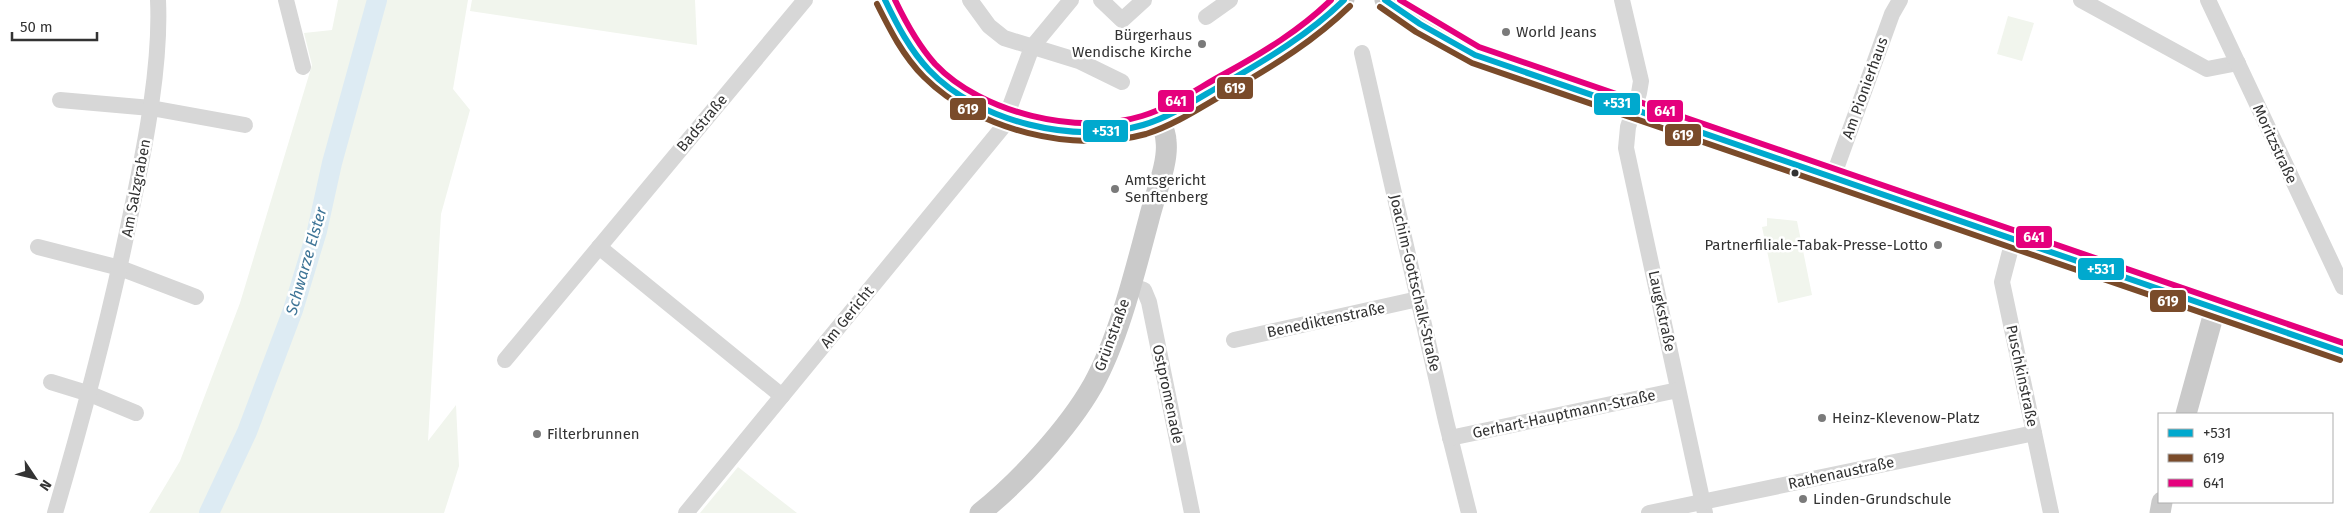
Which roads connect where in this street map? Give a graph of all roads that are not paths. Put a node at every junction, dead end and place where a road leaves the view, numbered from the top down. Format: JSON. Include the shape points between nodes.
{"nodes":[{"id":1,"x":158,"y":0,"type":"edge"},
{"id":2,"x":286,"y":0,"type":"edge"},
{"id":3,"x":805,"y":0,"type":"edge"},
{"id":4,"x":885,"y":0,"type":"edge"},
{"id":5,"x":970,"y":0,"type":"edge"},
{"id":6,"x":1071,"y":0,"type":"edge"},
{"id":7,"x":1101,"y":0,"type":"edge"},
{"id":8,"x":1144,"y":0,"type":"edge"},
{"id":9,"x":1230,"y":0,"type":"edge"},
{"id":10,"x":1344,"y":0,"type":"edge"},
{"id":11,"x":1385,"y":0,"type":"edge"},
{"id":12,"x":1622,"y":0,"type":"edge"},
{"id":13,"x":1900,"y":0,"type":"edge"},
{"id":14,"x":2081,"y":0,"type":"edge"},
{"id":15,"x":2208,"y":0,"type":"edge"},
{"id":16,"x":1206,"y":17,"type":"dead end"},
{"id":17,"x":1032,"y":48,"type":"junction"},
{"id":18,"x":1362,"y":52,"type":"dead end"},
{"id":19,"x":2238,"y":63,"type":"junction"},
{"id":20,"x":303,"y":67,"type":"dead end"},
{"id":21,"x":1122,"y":82,"type":"dead end"},
{"id":22,"x":60,"y":100,"type":"dead end"},
{"id":23,"x":151,"y":108,"type":"junction"},
{"id":24,"x":1634,"y":109,"type":"junction"},
{"id":25,"x":1005,"y":118,"type":"junction"},
{"id":26,"x":1160,"y":120,"type":"junction"},
{"id":27,"x":245,"y":125,"type":"dead end"},
{"id":28,"x":1833,"y":177,"type":"junction"},
{"id":29,"x":2013,"y":240,"type":"junction"},
{"id":30,"x":38,"y":247,"type":"dead end"},
{"id":31,"x":600,"y":247,"type":"junction"},
{"id":32,"x":120,"y":268,"type":"junction"},
{"id":33,"x":1130,"y":285,"type":"junction"},
{"id":34,"x":2343,"y":288,"type":"edge"},
{"id":35,"x":196,"y":297,"type":"dead end"},
{"id":36,"x":1418,"y":299,"type":"junction"},
{"id":37,"x":2215,"y":309,"type":"junction"},
{"id":38,"x":1234,"y":340,"type":"dead end"},
{"id":39,"x":2343,"y":352,"type":"edge"},
{"id":40,"x":505,"y":360,"type":"dead end"},
{"id":41,"x":51,"y":382,"type":"dead end"},
{"id":42,"x":1678,"y":390,"type":"junction"},
{"id":43,"x":90,"y":394,"type":"junction"},
{"id":44,"x":782,"y":396,"type":"junction"},
{"id":45,"x":136,"y":413,"type":"dead end"},
{"id":46,"x":2186,"y":413,"type":"edge"},
{"id":47,"x":2034,"y":433,"type":"junction"},
{"id":48,"x":1450,"y":438,"type":"junction"},
{"id":49,"x":1704,"y":507,"type":"edge"},
{"id":50,"x":55,"y":513,"type":"edge"},
{"id":51,"x":686,"y":513,"type":"edge"},
{"id":52,"x":980,"y":513,"type":"edge"},
{"id":53,"x":1192,"y":513,"type":"edge"},
{"id":54,"x":1469,"y":513,"type":"edge"},
{"id":55,"x":1649,"y":513,"type":"edge"},
{"id":56,"x":2051,"y":513,"type":"edge"},
{"id":57,"x":2160,"y":513,"type":"edge"},
{"id":58,"x":2169,"y":513,"type":"edge"}],
"edges":[{"from":1,"to":23,"type":"street","name":"Am Salzgraben"},
{"from":2,"to":20,"type":"street"},
{"from":3,"to":31,"type":"street","name":"Badstraße"},
{"from":4,"to":25,"type":"street","via":[[916,53],[933,72],[967,100]]},
{"from":5,"to":17,"type":"street","via":[[989,26],[1004,38]]},
{"from":6,"to":17,"type":"street","name":"Am Gericht"},
{"from":7,"to":8,"type":"street","via":[[1122,20]]},
{"from":9,"to":16,"type":"street"},
{"from":10,"to":26,"type":"main road","via":[[1296,42]]},
{"from":11,"to":24,"type":"main road","via":[[1475,55]]},
{"from":12,"to":24,"type":"street","name":"Laugkstraße","via":[[1641,81]]},
{"from":13,"to":28,"type":"street","name":"Am Pionierhaus","via":[[1892,14]]},
{"from":14,"to":19,"type":"street","via":[[2208,69]]},
{"from":15,"to":19,"type":"street","name":"Moritzstraße"},
{"from":17,"to":21,"type":"street","via":[[1079,61]]},
{"from":17,"to":25,"type":"street","name":"Am Gericht"},
{"from":18,"to":36,"type":"street","name":"Joachim-Gottschalk-Straße"},
{"from":19,"to":34,"type":"street","name":"Moritzstraße"},
{"from":22,"to":23,"type":"street"},
{"from":23,"to":27,"type":"street"},
{"from":23,"to":32,"type":"street","name":"Am Salzgraben"},
{"from":24,"to":28,"type":"main road"},
{"from":24,"to":42,"type":"street","name":"Laugkstraße","via":[[1626,148]]},
{"from":25,"to":26,"type":"street","via":[[1053,129],[1100,131],[1132,129]]},
{"from":25,"to":44,"type":"street","name":"Am Gericht","via":[[1002,128]]},
{"from":26,"to":33,"type":"main road","name":"Grünstraße","via":[[1167,149]]},
{"from":28,"to":29,"type":"main road"},
{"from":29,"to":37,"type":"main road"},
{"from":29,"to":47,"type":"street","name":"Puschkinstraße","via":[[2002,282]]},
{"from":30,"to":32,"type":"street"},
{"from":31,"to":40,"type":"street","name":"Badstraße"},
{"from":31,"to":44,"type":"street"},
{"from":32,"to":35,"type":"street"},
{"from":32,"to":43,"type":"street","name":"Am Salzgraben"},
{"from":33,"to":52,"type":"main road","name":"Grünstraße","via":[[1111,345],[1084,398],[1026,472]]},
{"from":33,"to":53,"type":"street","name":"Ostpromenade","via":[[1144,290],[1149,302]]},
{"from":36,"to":38,"type":"street","name":"Benediktenstraße"},
{"from":36,"to":48,"type":"street","name":"Joachim-Gottschalk-Straße"},
{"from":37,"to":39,"type":"main road"},
{"from":37,"to":46,"type":"main road"},
{"from":41,"to":43,"type":"street"},
{"from":42,"to":48,"type":"street","name":"Gerhart-Hauptmann-Straße"},
{"from":42,"to":49,"type":"street","name":"Laugkstraße"},
{"from":43,"to":45,"type":"street"},
{"from":43,"to":50,"type":"street","name":"Am Salzgraben"},
{"from":44,"to":51,"type":"street","name":"Am Gericht"},
{"from":47,"to":49,"type":"street","name":"Rathenaustraße"},
{"from":47,"to":56,"type":"street","name":"Puschkinstraße"},
{"from":48,"to":54,"type":"street","name":"Joachim-Gottschalk-Straße"},
{"from":49,"to":55,"type":"street","name":"Rathenaustraße"},
{"from":57,"to":58,"type":"street"}]}
